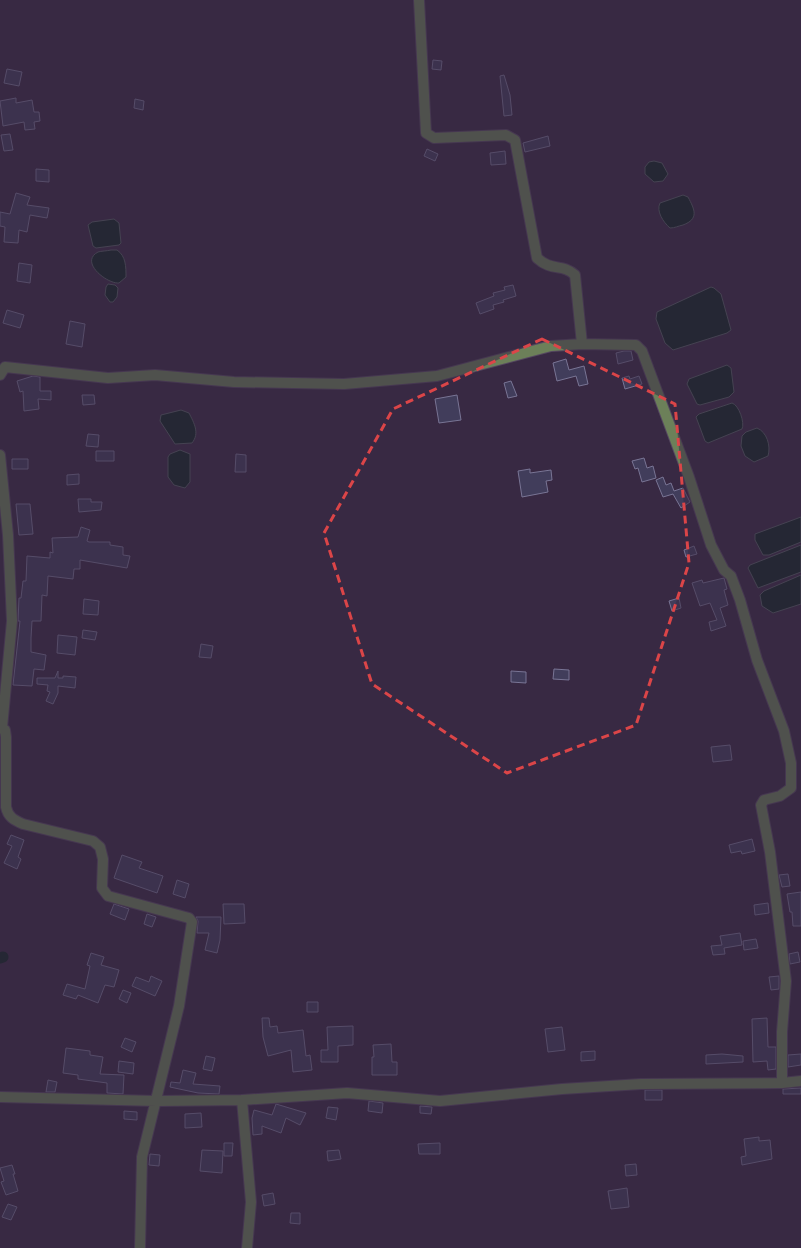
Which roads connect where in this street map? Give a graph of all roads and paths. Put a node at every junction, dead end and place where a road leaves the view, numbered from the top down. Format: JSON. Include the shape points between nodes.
{"nodes":[{"id":1,"x":419,"y":0,"type":"edge"},
{"id":2,"x":582,"y":344,"type":"junction"},
{"id":3,"x":0,"y":375,"type":"edge"},
{"id":4,"x":0,"y":455,"type":"edge"},
{"id":5,"x":1,"y":728,"type":"edge"},
{"id":6,"x":801,"y":1081,"type":"edge"},
{"id":7,"x":782,"y":1083,"type":"junction"},
{"id":8,"x":0,"y":1097,"type":"edge"},
{"id":9,"x":242,"y":1100,"type":"junction"},
{"id":10,"x":157,"y":1101,"type":"junction"},
{"id":11,"x":140,"y":1248,"type":"edge"},
{"id":12,"x":247,"y":1248,"type":"edge"}],
"edges":[{"from":1,"to":2,"type":"street","via":[[426,133],[434,138],[506,135],[515,140],[537,258],[546,266],[569,269],[575,275]]},
{"from":2,"to":3,"type":"street","via":[[551,346],[437,376],[344,384],[234,382],[156,375],[108,378],[17,367],[6,367]]},
{"from":2,"to":7,"type":"street","via":[[636,345],[642,351],[711,545],[724,570],[731,576],[740,600],[757,660],[784,731],[791,763],[791,788],[780,796],[764,800],[761,805],[770,852],[786,981]]},
{"from":4,"to":5,"type":"street","via":[[8,528],[12,621]]},
{"from":5,"to":10,"type":"street","via":[[5,730],[6,737],[7,813],[23,824],[93,841],[100,847],[103,859],[102,888],[108,896],[189,918],[192,922],[179,1006]]},
{"from":6,"to":7,"type":"street"},
{"from":7,"to":9,"type":"street","via":[[642,1084],[440,1101],[347,1093]]},
{"from":8,"to":10,"type":"street"},
{"from":9,"to":10,"type":"street"},
{"from":9,"to":12,"type":"street","via":[[252,1202]]},
{"from":10,"to":11,"type":"street","via":[[142,1157]]}]}
